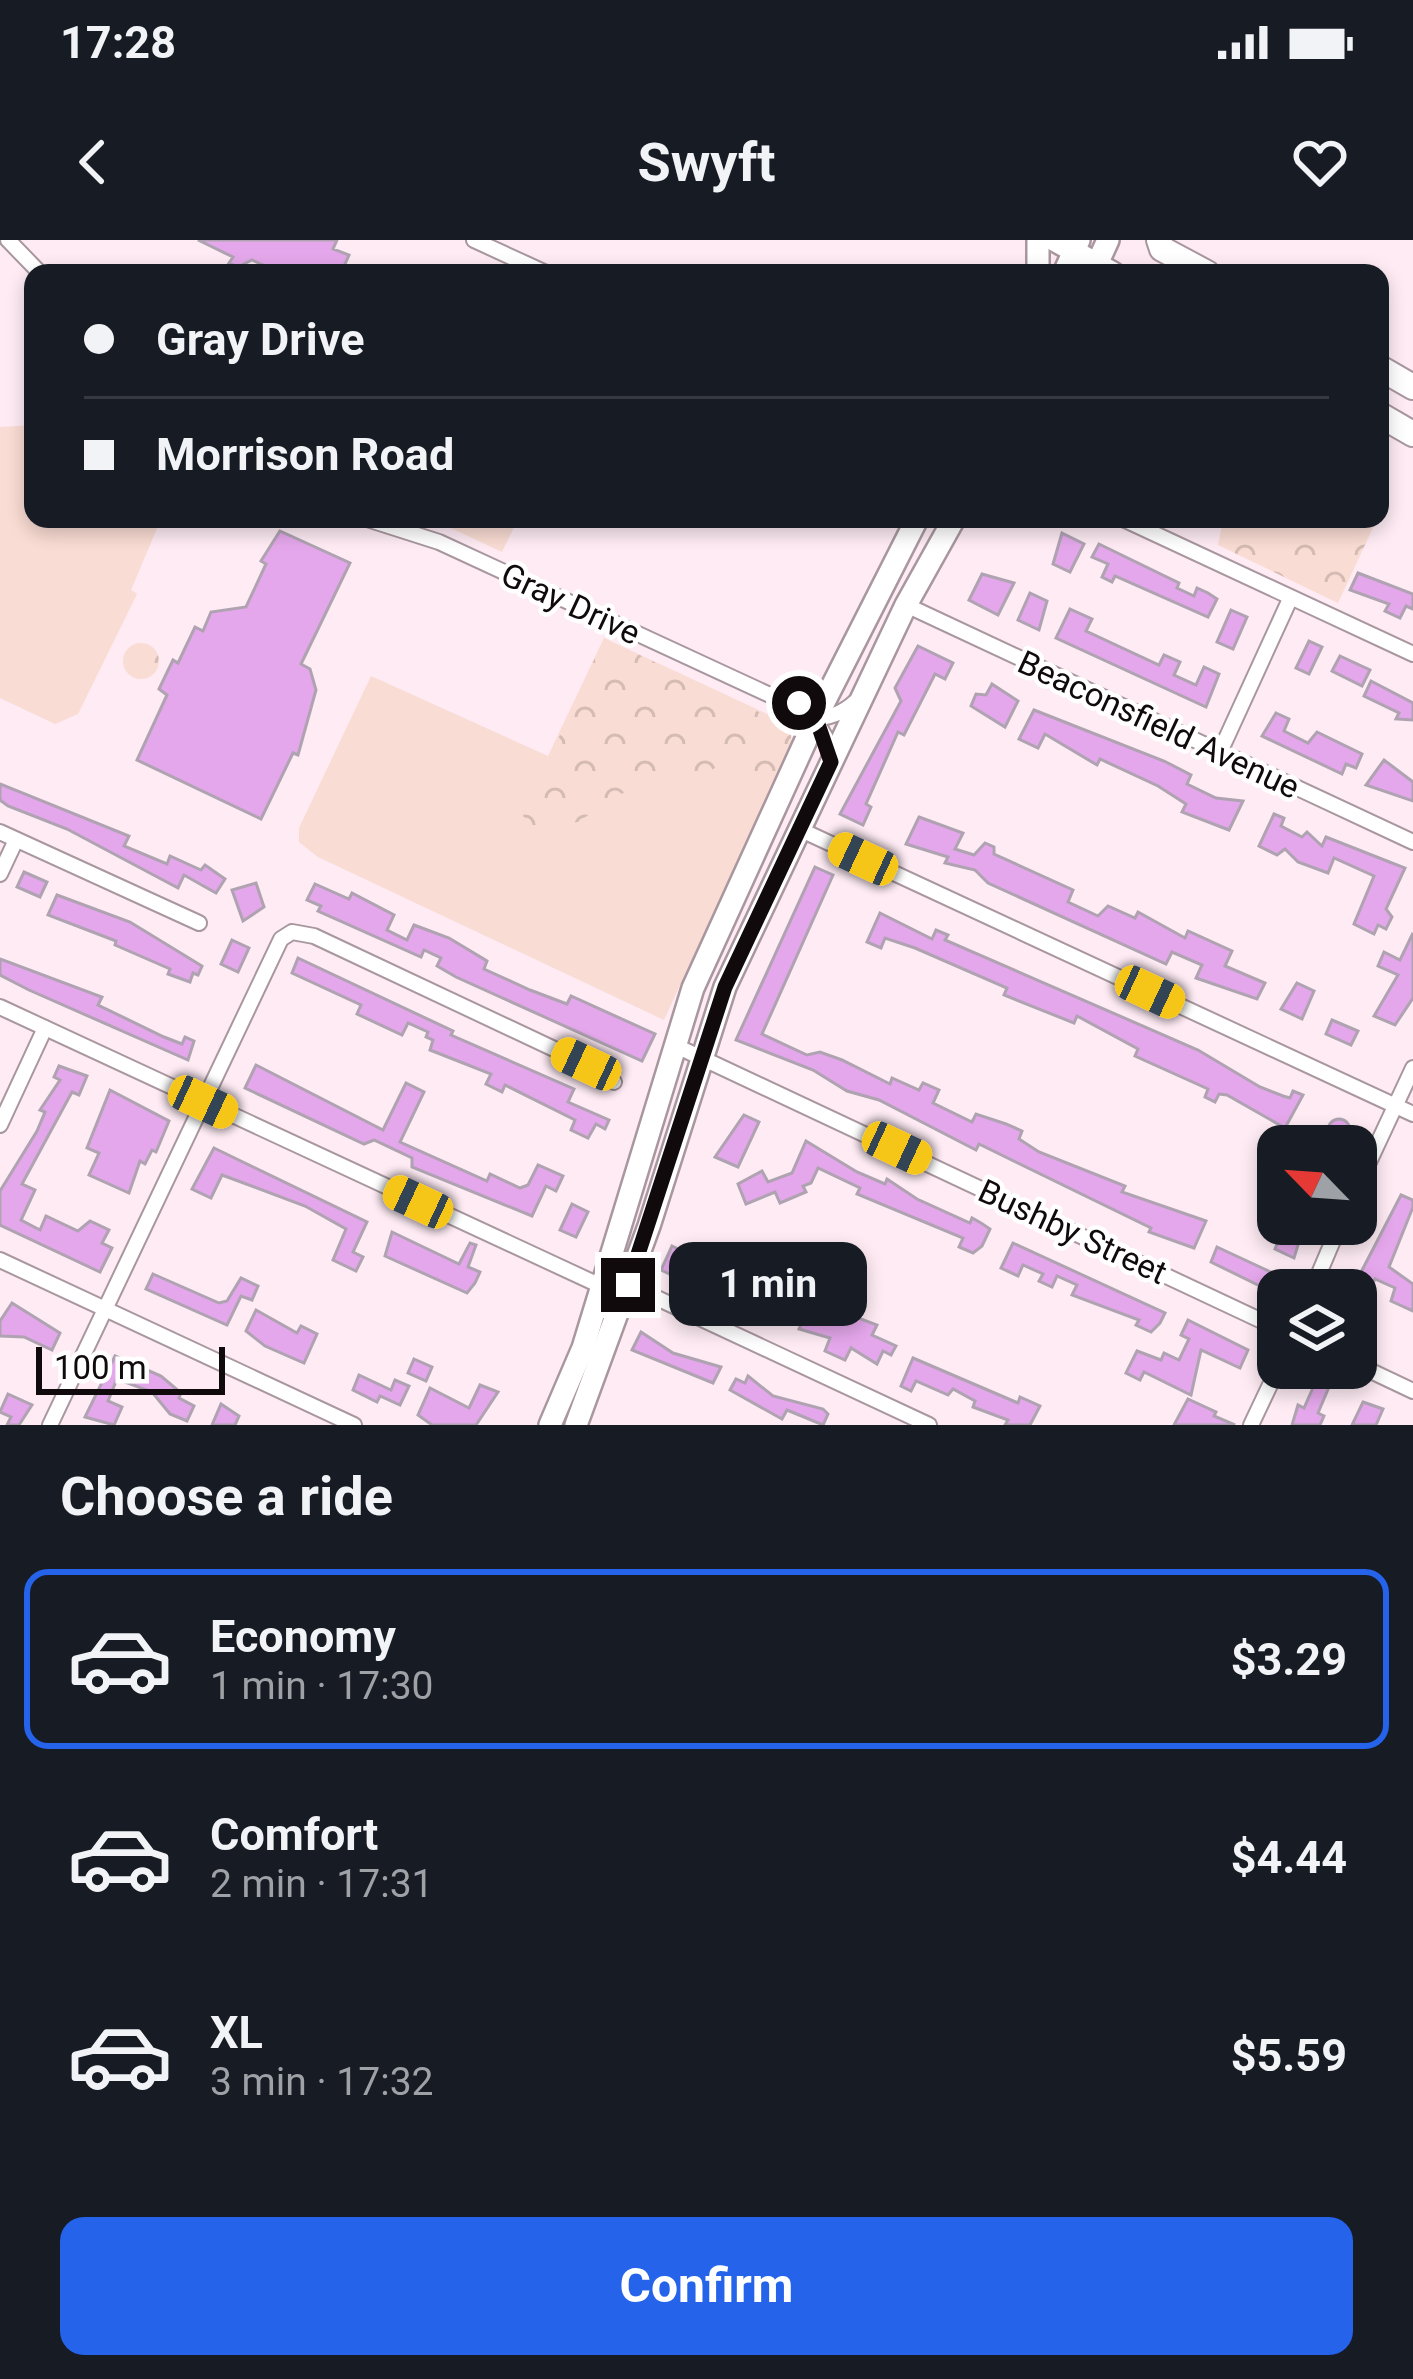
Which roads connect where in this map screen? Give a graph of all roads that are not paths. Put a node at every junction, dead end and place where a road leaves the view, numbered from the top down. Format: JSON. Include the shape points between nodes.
{"nodes":[{"id":1,"x":8,"y":240,"type":"edge"},
{"id":2,"x":474,"y":240,"type":"edge"},
{"id":3,"x":1054,"y":240,"type":"edge"},
{"id":4,"x":1156,"y":243,"type":"edge"},
{"id":5,"x":0,"y":246,"type":"edge"},
{"id":6,"x":1077,"y":246,"type":"edge"},
{"id":7,"x":27,"y":264,"type":"edge"},
{"id":8,"x":526,"y":264,"type":"edge"},
{"id":9,"x":1192,"y":264,"type":"edge"},
{"id":10,"x":24,"y":265,"type":"edge"},
{"id":11,"x":395,"y":528,"type":"edge"},
{"id":12,"x":912,"y":528,"type":"edge"},
{"id":13,"x":949,"y":528,"type":"edge"},
{"id":14,"x":1143,"y":528,"type":"edge"},
{"id":15,"x":1290,"y":599,"type":"junction"},
{"id":16,"x":906,"y":605,"type":"junction"},
{"id":17,"x":1413,"y":654,"type":"edge"},
{"id":18,"x":864,"y":692,"type":"junction"},
{"id":19,"x":816,"y":718,"type":"junction"},
{"id":20,"x":1220,"y":752,"type":"junction"},
{"id":21,"x":831,"y":762,"type":"junction"},
{"id":22,"x":800,"y":829,"type":"junction"},
{"id":23,"x":0,"y":832,"type":"edge"},
{"id":24,"x":16,"y":840,"type":"junction"},
{"id":25,"x":1413,"y":842,"type":"edge"},
{"id":26,"x":0,"y":874,"type":"edge"},
{"id":27,"x":199,"y":923,"type":"dead end"},
{"id":28,"x":0,"y":1007,"type":"edge"},
{"id":29,"x":45,"y":1028,"type":"junction"},
{"id":30,"x":674,"y":1045,"type":"junction"},
{"id":31,"x":701,"y":1055,"type":"junction"},
{"id":32,"x":1413,"y":1068,"type":"edge"},
{"id":33,"x":614,"y":1082,"type":"dead end"},
{"id":34,"x":203,"y":1102,"type":"junction"},
{"id":35,"x":1395,"y":1106,"type":"junction"},
{"id":36,"x":1413,"y":1114,"type":"edge"},
{"id":37,"x":0,"y":1125,"type":"edge"},
{"id":38,"x":1377,"y":1145,"type":"edge"},
{"id":39,"x":0,"y":1260,"type":"edge"},
{"id":40,"x":628,"y":1285,"type":"junction"},
{"id":41,"x":601,"y":1286,"type":"junction"},
{"id":42,"x":104,"y":1308,"type":"junction"},
{"id":43,"x":1257,"y":1318,"type":"edge"},
{"id":44,"x":1377,"y":1374,"type":"edge"},
{"id":45,"x":1268,"y":1389,"type":"edge"},
{"id":46,"x":1413,"y":1391,"type":"edge"},
{"id":47,"x":50,"y":1425,"type":"edge"},
{"id":48,"x":354,"y":1425,"type":"edge"},
{"id":49,"x":550,"y":1425,"type":"edge"},
{"id":50,"x":576,"y":1425,"type":"edge"},
{"id":51,"x":929,"y":1425,"type":"edge"},
{"id":52,"x":1251,"y":1425,"type":"edge"}],
"edges":[{"from":1,"to":7,"type":"street"},
{"from":2,"to":8,"type":"street"},
{"from":3,"to":6,"type":"main road"},
{"from":4,"to":9,"type":"highway"},
{"from":5,"to":10,"type":"street"},
{"from":11,"to":19,"type":"street","name":"Gray Drive"},
{"from":12,"to":19,"type":"main road"},
{"from":13,"to":16,"type":"main road"},
{"from":14,"to":15,"type":"street"},
{"from":15,"to":17,"type":"street"},
{"from":15,"to":20,"type":"street"},
{"from":16,"to":18,"type":"main road"},
{"from":16,"to":20,"type":"street","name":"Beaconsfield Avenue"},
{"from":18,"to":19,"type":"street","via":[[849,708]]},
{"from":18,"to":21,"type":"main road"},
{"from":19,"to":21,"type":"street"},
{"from":19,"to":30,"type":"main road","via":[[727,907]]},
{"from":20,"to":25,"type":"street","name":"Beaconsfield Avenue"},
{"from":21,"to":22,"type":"main road"},
{"from":22,"to":31,"type":"main road"},
{"from":22,"to":35,"type":"street"},
{"from":23,"to":24,"type":"street"},
{"from":24,"to":26,"type":"street"},
{"from":24,"to":27,"type":"street"},
{"from":28,"to":29,"type":"street"},
{"from":29,"to":34,"type":"street"},
{"from":29,"to":37,"type":"street"},
{"from":30,"to":31,"type":"street","name":"Bushby Street"},
{"from":30,"to":41,"type":"main road"},
{"from":31,"to":40,"type":"main road"},
{"from":31,"to":43,"type":"street","name":"Bushby Street"},
{"from":32,"to":35,"type":"street"},
{"from":33,"to":34,"type":"street","via":[[292,932],[281,939]]},
{"from":34,"to":41,"type":"street"},
{"from":34,"to":42,"type":"street"},
{"from":35,"to":36,"type":"street"},
{"from":35,"to":38,"type":"street"},
{"from":39,"to":42,"type":"street"},
{"from":40,"to":50,"type":"main road"},
{"from":40,"to":51,"type":"street"},
{"from":41,"to":49,"type":"main road"},
{"from":42,"to":47,"type":"street"},
{"from":42,"to":48,"type":"street"},
{"from":44,"to":46,"type":"street"},
{"from":45,"to":52,"type":"street"}]}
